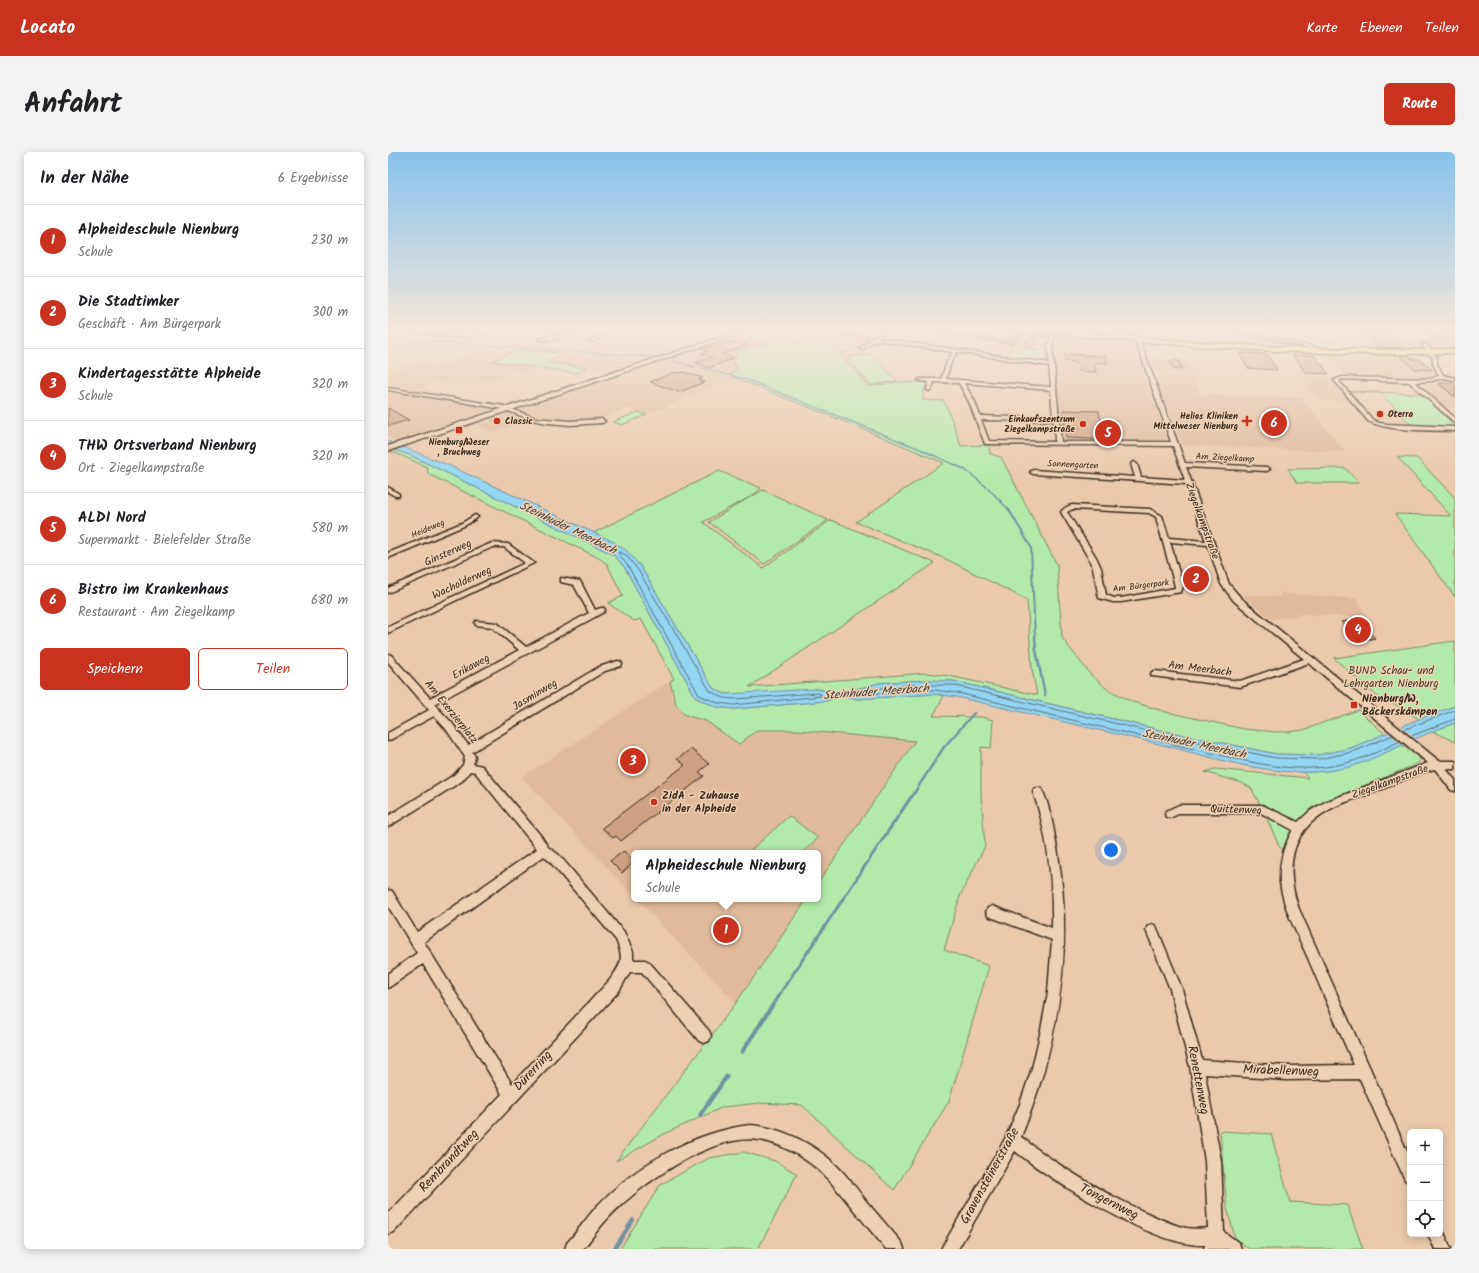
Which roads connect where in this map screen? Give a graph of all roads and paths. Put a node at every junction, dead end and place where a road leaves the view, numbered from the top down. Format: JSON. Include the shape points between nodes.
{"nodes":[{"id":1,"x":593,"y":381,"type":"edge"},
{"id":2,"x":932,"y":381,"type":"edge"},
{"id":3,"x":954,"y":381,"type":"edge"},
{"id":4,"x":1052,"y":381,"type":"edge"},
{"id":5,"x":1152,"y":381,"type":"edge"},
{"id":6,"x":1337,"y":381,"type":"edge"},
{"id":7,"x":1411,"y":381,"type":"edge"},
{"id":8,"x":961,"y":382,"type":"junction"},
{"id":9,"x":388,"y":388,"type":"edge"},
{"id":10,"x":1053,"y":389,"type":"junction"},
{"id":11,"x":929,"y":390,"type":"dead end"},
{"id":12,"x":510,"y":409,"type":"junction"},
{"id":13,"x":978,"y":418,"type":"junction"},
{"id":14,"x":1056,"y":420,"type":"junction"},
{"id":15,"x":1455,"y":421,"type":"edge"},
{"id":16,"x":602,"y":422,"type":"dead end"},
{"id":17,"x":1455,"y":429,"type":"edge"},
{"id":18,"x":1058,"y":444,"type":"junction"},
{"id":19,"x":1174,"y":444,"type":"junction"},
{"id":20,"x":388,"y":449,"type":"edge"},
{"id":21,"x":1134,"y":464,"type":"dead end"},
{"id":22,"x":1182,"y":465,"type":"junction"},
{"id":23,"x":1111,"y":469,"type":"dead end"},
{"id":24,"x":1267,"y":469,"type":"dead end"},
{"id":25,"x":1033,"y":472,"type":"dead end"},
{"id":26,"x":1113,"y":477,"type":"junction"},
{"id":27,"x":1139,"y":479,"type":"junction"},
{"id":28,"x":1188,"y":482,"type":"junction"},
{"id":29,"x":388,"y":489,"type":"edge"},
{"id":30,"x":397,"y":495,"type":"dead end"},
{"id":31,"x":475,"y":517,"type":"dead end"},
{"id":32,"x":1165,"y":540,"type":"junction"},
{"id":33,"x":1210,"y":543,"type":"junction"},
{"id":34,"x":517,"y":553,"type":"joint"},
{"id":35,"x":388,"y":556,"type":"edge"},
{"id":36,"x":564,"y":580,"type":"dead end"},
{"id":37,"x":388,"y":591,"type":"edge"},
{"id":38,"x":479,"y":623,"type":"dead end"},
{"id":39,"x":388,"y":630,"type":"edge"},
{"id":40,"x":524,"y":650,"type":"junction"},
{"id":41,"x":388,"y":657,"type":"edge"},
{"id":42,"x":1310,"y":660,"type":"junction"},
{"id":43,"x":618,"y":664,"type":"dead end"},
{"id":44,"x":392,"y":667,"type":"edge"},
{"id":45,"x":1155,"y":674,"type":"dead end"},
{"id":46,"x":428,"y":703,"type":"junction"},
{"id":47,"x":435,"y":711,"type":"junction"},
{"id":48,"x":388,"y":737,"type":"edge"},
{"id":49,"x":467,"y":750,"type":"junction"},
{"id":50,"x":1436,"y":765,"type":"junction"},
{"id":51,"x":1455,"y":765,"type":"edge"},
{"id":52,"x":468,"y":766,"type":"junction"},
{"id":53,"x":1455,"y":787,"type":"edge"},
{"id":54,"x":1038,"y":792,"type":"dead end"},
{"id":55,"x":1170,"y":814,"type":"dead end"},
{"id":56,"x":388,"y":822,"type":"edge"},
{"id":57,"x":1299,"y":828,"type":"junction"},
{"id":58,"x":544,"y":850,"type":"junction"},
{"id":59,"x":388,"y":895,"type":"edge"},
{"id":60,"x":992,"y":912,"type":"dead end"},
{"id":61,"x":1152,"y":930,"type":"dead end"},
{"id":62,"x":1058,"y":936,"type":"junction"},
{"id":63,"x":416,"y":940,"type":"junction"},
{"id":64,"x":424,"y":956,"type":"junction"},
{"id":65,"x":628,"y":966,"type":"junction"},
{"id":66,"x":388,"y":982,"type":"edge"},
{"id":67,"x":704,"y":1036,"type":"dead end"},
{"id":68,"x":1197,"y":1067,"type":"junction"},
{"id":69,"x":1364,"y":1072,"type":"junction"},
{"id":70,"x":511,"y":1095,"type":"junction"},
{"id":71,"x":1013,"y":1140,"type":"junction"},
{"id":72,"x":1407,"y":1168,"type":"edge"},
{"id":73,"x":388,"y":1226,"type":"edge"},
{"id":74,"x":1437,"y":1237,"type":"edge"},
{"id":75,"x":1214,"y":1242,"type":"edge"},
{"id":76,"x":573,"y":1249,"type":"edge"},
{"id":77,"x":896,"y":1249,"type":"edge"},
{"id":78,"x":949,"y":1249,"type":"edge"},
{"id":79,"x":1233,"y":1249,"type":"edge"},
{"id":80,"x":1443,"y":1249,"type":"edge"}],
"edges":[{"from":1,"to":12,"type":"street"},
{"from":2,"to":11,"type":"street"},
{"from":3,"to":8,"type":"street"},
{"from":4,"to":10,"type":"street"},
{"from":5,"to":19,"type":"street","name":"Ziegelkampstraße"},
{"from":6,"to":17,"type":"street","via":[[1370,420],[1377,424]]},
{"from":7,"to":15,"type":"street"},
{"from":8,"to":10,"type":"street"},
{"from":8,"to":13,"type":"street"},
{"from":9,"to":12,"type":"street"},
{"from":10,"to":14,"type":"street"},
{"from":12,"to":16,"type":"street","via":[[547,422]]},
{"from":12,"to":20,"type":"street"},
{"from":13,"to":14,"type":"street"},
{"from":13,"to":18,"type":"street","via":[[987,443]]},
{"from":14,"to":18,"type":"street"},
{"from":18,"to":19,"type":"street"},
{"from":19,"to":22,"type":"street","name":"Ziegelkampstraße"},
{"from":21,"to":27,"type":"street"},
{"from":22,"to":24,"type":"street","name":"Am Ziegelkamp"},
{"from":22,"to":28,"type":"street","name":"Ziegelkampstraße"},
{"from":23,"to":26,"type":"street","name":"Sonnengarten"},
{"from":25,"to":26,"type":"street","name":"Sonnengarten"},
{"from":26,"to":27,"type":"street","name":"Sonnengarten"},
{"from":27,"to":28,"type":"street","name":"Sonnengarten"},
{"from":28,"to":33,"type":"street","name":"Ziegelkampstraße"},
{"from":29,"to":30,"type":"street"},
{"from":31,"to":35,"type":"street","name":"Heideweg"},
{"from":32,"to":32,"type":"street","name":"Am Bürgerpark","via":[[1178,590],[1113,600],[1102,596],[1097,568],[1064,512],[1072,507],[1150,511],[1159,516]]},
{"from":32,"to":33,"type":"street"},
{"from":33,"to":42,"type":"street","name":"Ziegelkampstraße","via":[[1230,591]]},
{"from":34,"to":37,"type":"street","name":"Ginsterweg","via":[[506,545],[492,546]]},
{"from":34,"to":39,"type":"street","name":"Wacholderweg","via":[[530,563]]},
{"from":36,"to":40,"type":"street","name":"Erikaweg","via":[[577,583],[597,612]]},
{"from":38,"to":40,"type":"street","via":[[494,625]]},
{"from":40,"to":46,"type":"street","name":"Erikaweg"},
{"from":41,"to":44,"type":"street","name":"Am Exerzierplatz"},
{"from":42,"to":45,"type":"street","name":"Am Meerbach","via":[[1240,684]]},
{"from":42,"to":50,"type":"street","name":"Ziegelkampstraße"},
{"from":43,"to":49,"type":"street","name":"Jasminweg","via":[[602,669]]},
{"from":44,"to":46,"type":"street","name":"Am Exerzierplatz"},
{"from":46,"to":47,"type":"street","name":"Am Exerzierplatz"},
{"from":47,"to":48,"type":"street"},
{"from":47,"to":49,"type":"street","name":"Am Exerzierplatz"},
{"from":49,"to":52,"type":"street","name":"Am Exerzierplatz","via":[[470,756]]},
{"from":50,"to":51,"type":"street"},
{"from":50,"to":53,"type":"street"},
{"from":50,"to":57,"type":"street","name":"Ziegelkampstraße","via":[[1323,808],[1310,816]]},
{"from":52,"to":56,"type":"street","via":[[458,778]]},
{"from":52,"to":58,"type":"street","via":[[478,768],[538,839]]},
{"from":54,"to":62,"type":"street","name":"Gravensteinerstraße","via":[[1043,803],[1055,862]]},
{"from":55,"to":57,"type":"street","name":"Quittenweg","via":[[1179,809],[1262,809]]},
{"from":57,"to":69,"type":"street","name":"Ziegelkampstraße","via":[[1289,846],[1286,867],[1290,902]]},
{"from":58,"to":63,"type":"street"},
{"from":58,"to":65,"type":"street","via":[[555,859],[620,936],[627,952]]},
{"from":59,"to":63,"type":"street","name":"Dürerring"},
{"from":60,"to":62,"type":"street"},
{"from":61,"to":68,"type":"street","name":"Renettenweg","via":[[1176,989]]},
{"from":62,"to":71,"type":"street","name":"Gravensteinerstraße","via":[[1049,1026],[1039,1070]]},
{"from":63,"to":64,"type":"street","name":"Dürerring"},
{"from":64,"to":66,"type":"street"},
{"from":64,"to":70,"type":"street","name":"Dürerring"},
{"from":65,"to":67,"type":"street","via":[[645,966]]},
{"from":65,"to":70,"type":"street","name":"Dürerring","via":[[614,986]]},
{"from":68,"to":69,"type":"street","name":"Mirabellenweg","via":[[1286,1073]]},
{"from":68,"to":75,"type":"street","name":"Renettenweg","via":[[1213,1161]]},
{"from":69,"to":72,"type":"street","name":"Ziegelkampstraße"},
{"from":70,"to":73,"type":"street","name":"Rembrandtweg"},
{"from":71,"to":75,"type":"street","name":"Tongernweg","via":[[1043,1164],[1094,1196],[1155,1225]]},
{"from":71,"to":78,"type":"street","name":"Gravensteinerstraße"},
{"from":74,"to":80,"type":"street"},
{"from":75,"to":79,"type":"street"},
{"from":76,"to":77,"type":"street","via":[[604,1211],[659,1166],[718,1137],[750,1132],[778,1138],[802,1149],[828,1168]]}]}
